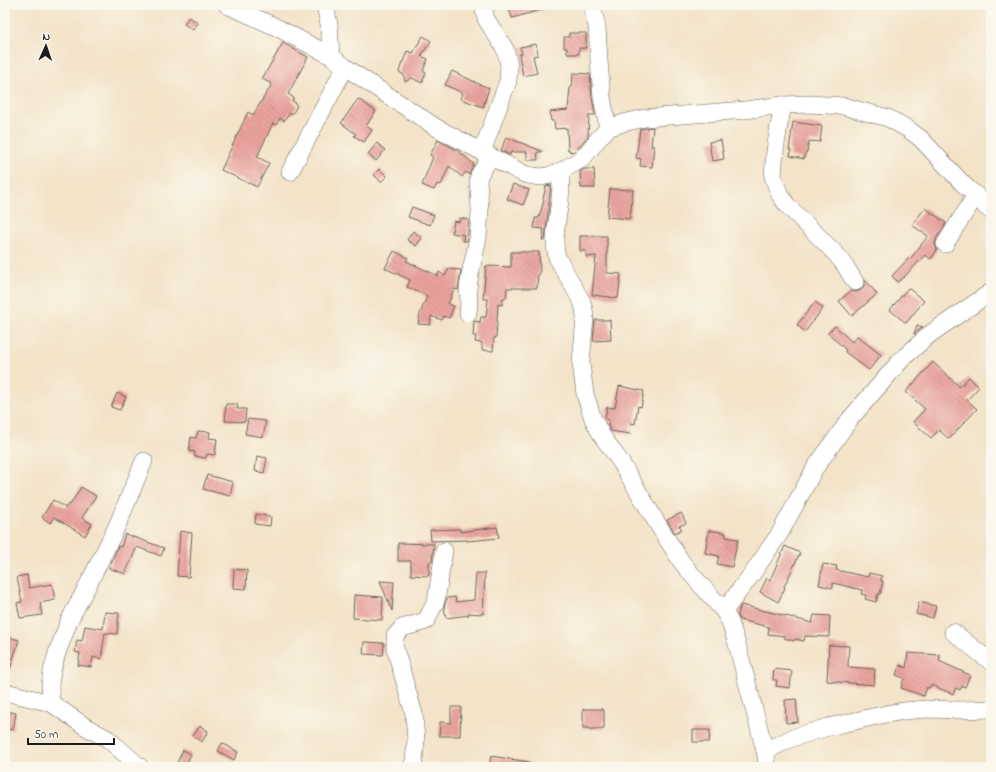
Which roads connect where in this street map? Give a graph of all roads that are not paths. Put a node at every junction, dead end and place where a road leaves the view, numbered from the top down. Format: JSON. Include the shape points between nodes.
{"nodes":[{"id":1,"x":227,"y":5,"type":"edge"},
{"id":2,"x":325,"y":5,"type":"edge"},
{"id":3,"x":485,"y":5,"type":"edge"},
{"id":4,"x":592,"y":5,"type":"edge"},
{"id":5,"x":256,"y":12,"type":"edge"},
{"id":6,"x":331,"y":56,"type":"junction"},
{"id":7,"x":345,"y":67,"type":"junction"},
{"id":8,"x":783,"y":105,"type":"junction"},
{"id":9,"x":608,"y":128,"type":"junction"},
{"id":10,"x":487,"y":154,"type":"junction"},
{"id":11,"x":290,"y":172,"type":"dead end"},
{"id":12,"x":561,"y":172,"type":"junction"},
{"id":13,"x":976,"y":196,"type":"junction"},
{"id":14,"x":991,"y":211,"type":"edge"},
{"id":15,"x":945,"y":244,"type":"dead end"},
{"id":16,"x":855,"y":282,"type":"dead end"},
{"id":17,"x":991,"y":292,"type":"edge"},
{"id":18,"x":468,"y":313,"type":"dead end"},
{"id":19,"x":144,"y":460,"type":"dead end"},
{"id":20,"x":444,"y":551,"type":"dead end"},
{"id":21,"x":724,"y":611,"type":"junction"},
{"id":22,"x":953,"y":632,"type":"dead end"},
{"id":23,"x":991,"y":662,"type":"edge"},
{"id":24,"x":5,"y":692,"type":"edge"},
{"id":25,"x":991,"y":698,"type":"edge"},
{"id":26,"x":51,"y":703,"type":"junction"},
{"id":27,"x":991,"y":710,"type":"edge"},
{"id":28,"x":767,"y":759,"type":"edge"},
{"id":29,"x":140,"y":767,"type":"edge"},
{"id":30,"x":412,"y":767,"type":"edge"}],
"edges":[{"from":1,"to":5,"type":"street"},
{"from":2,"to":6,"type":"street"},
{"from":3,"to":10,"type":"street","via":[[486,19],[505,49],[509,64],[508,81]]},
{"from":4,"to":9,"type":"street","via":[[597,27],[602,97]]},
{"from":5,"to":6,"type":"street","via":[[274,26]]},
{"from":6,"to":7,"type":"street"},
{"from":7,"to":10,"type":"street","via":[[437,128]]},
{"from":7,"to":11,"type":"street"},
{"from":8,"to":9,"type":"street","via":[[645,118]]},
{"from":8,"to":13,"type":"street","via":[[843,106],[888,118],[921,139]]},
{"from":8,"to":16,"type":"street","via":[[775,151],[774,176],[780,195],[844,264]]},
{"from":9,"to":12,"type":"street","via":[[582,159]]},
{"from":10,"to":12,"type":"street","via":[[524,174],[541,176]]},
{"from":10,"to":18,"type":"street","via":[[478,181],[480,212],[478,238],[468,288]]},
{"from":12,"to":21,"type":"street","via":[[555,250],[584,309],[580,363],[585,394],[593,419],[681,561]]},
{"from":13,"to":14,"type":"street"},
{"from":13,"to":15,"type":"street"},
{"from":17,"to":21,"type":"street","via":[[930,334],[913,349],[850,419],[815,468],[780,533]]},
{"from":19,"to":26,"type":"street","via":[[117,526],[69,621],[52,672]]},
{"from":20,"to":30,"type":"street","via":[[436,601],[426,621],[402,628],[395,636],[395,648],[414,714],[416,740]]},
{"from":21,"to":28,"type":"street","via":[[737,644]]},
{"from":22,"to":23,"type":"street"},
{"from":24,"to":26,"type":"street"},
{"from":25,"to":27,"type":"street"},
{"from":26,"to":29,"type":"street","via":[[108,739]]},
{"from":27,"to":28,"type":"street","via":[[926,709],[886,714],[792,738]]}]}
